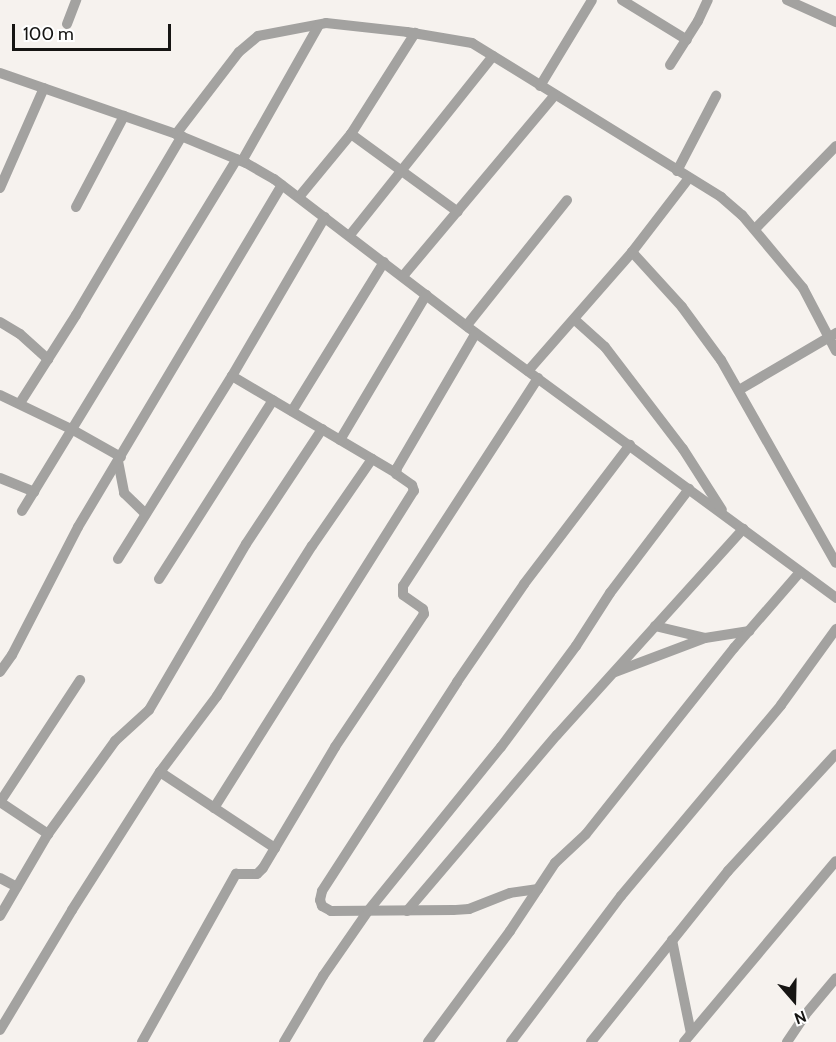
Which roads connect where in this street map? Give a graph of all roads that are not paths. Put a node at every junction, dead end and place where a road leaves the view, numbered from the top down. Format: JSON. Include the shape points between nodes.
{"nodes":[{"id":1,"x":76,"y":0,"type":"edge"},
{"id":2,"x":592,"y":0,"type":"edge"},
{"id":3,"x":622,"y":0,"type":"edge"},
{"id":4,"x":708,"y":0,"type":"edge"},
{"id":5,"x":787,"y":0,"type":"edge"},
{"id":6,"x":836,"y":22,"type":"edge"},
{"id":7,"x":67,"y":24,"type":"dead end"},
{"id":8,"x":319,"y":24,"type":"junction"},
{"id":9,"x":415,"y":33,"type":"junction"},
{"id":10,"x":687,"y":40,"type":"junction"},
{"id":11,"x":493,"y":56,"type":"junction"},
{"id":12,"x":670,"y":65,"type":"dead end"},
{"id":13,"x":0,"y":73,"type":"edge"},
{"id":14,"x":540,"y":86,"type":"junction"},
{"id":15,"x":44,"y":88,"type":"junction"},
{"id":16,"x":555,"y":96,"type":"junction"},
{"id":17,"x":716,"y":96,"type":"dead end"},
{"id":18,"x":124,"y":116,"type":"junction"},
{"id":19,"x":351,"y":134,"type":"junction"},
{"id":20,"x":179,"y":135,"type":"junction"},
{"id":21,"x":836,"y":146,"type":"edge"},
{"id":22,"x":239,"y":160,"type":"junction"},
{"id":23,"x":402,"y":171,"type":"junction"},
{"id":24,"x":677,"y":171,"type":"junction"},
{"id":25,"x":688,"y":178,"type":"junction"},
{"id":26,"x":282,"y":185,"type":"junction"},
{"id":27,"x":0,"y":188,"type":"edge"},
{"id":28,"x":299,"y":197,"type":"junction"},
{"id":29,"x":567,"y":200,"type":"dead end"},
{"id":30,"x":76,"y":207,"type":"dead end"},
{"id":31,"x":458,"y":212,"type":"junction"},
{"id":32,"x":325,"y":217,"type":"junction"},
{"id":33,"x":755,"y":229,"type":"junction"},
{"id":34,"x":350,"y":235,"type":"junction"},
{"id":35,"x":632,"y":252,"type":"junction"},
{"id":36,"x":384,"y":262,"type":"junction"},
{"id":37,"x":403,"y":276,"type":"junction"},
{"id":38,"x":426,"y":295,"type":"junction"},
{"id":39,"x":575,"y":320,"type":"junction"},
{"id":40,"x":0,"y":322,"type":"edge"},
{"id":41,"x":466,"y":325,"type":"junction"},
{"id":42,"x":476,"y":333,"type":"junction"},
{"id":43,"x":832,"y":336,"type":"edge"},
{"id":44,"x":836,"y":351,"type":"edge"},
{"id":45,"x":48,"y":359,"type":"junction"},
{"id":46,"x":528,"y":371,"type":"junction"},
{"id":47,"x":232,"y":376,"type":"junction"},
{"id":48,"x":538,"y":378,"type":"junction"},
{"id":49,"x":739,"y":390,"type":"junction"},
{"id":50,"x":0,"y":395,"type":"edge"},
{"id":51,"x":273,"y":400,"type":"junction"},
{"id":52,"x":20,"y":403,"type":"junction"},
{"id":53,"x":292,"y":411,"type":"junction"},
{"id":54,"x":322,"y":429,"type":"junction"},
{"id":55,"x":73,"y":430,"type":"junction"},
{"id":56,"x":340,"y":440,"type":"junction"},
{"id":57,"x":630,"y":446,"type":"junction"},
{"id":58,"x":120,"y":459,"type":"junction"},
{"id":59,"x":372,"y":459,"type":"junction"},
{"id":60,"x":396,"y":473,"type":"junction"},
{"id":61,"x":0,"y":478,"type":"edge"},
{"id":62,"x":689,"y":489,"type":"junction"},
{"id":63,"x":34,"y":492,"type":"junction"},
{"id":64,"x":22,"y":511,"type":"dead end"},
{"id":65,"x":146,"y":514,"type":"junction"},
{"id":66,"x":725,"y":516,"type":"junction"},
{"id":67,"x":743,"y":529,"type":"junction"},
{"id":68,"x":118,"y":559,"type":"dead end"},
{"id":69,"x":836,"y":563,"type":"edge"},
{"id":70,"x":800,"y":572,"type":"junction"},
{"id":71,"x":159,"y":579,"type":"dead end"},
{"id":72,"x":836,"y":598,"type":"edge"},
{"id":73,"x":655,"y":626,"type":"junction"},
{"id":74,"x":836,"y":629,"type":"edge"},
{"id":75,"x":749,"y":631,"type":"junction"},
{"id":76,"x":705,"y":638,"type":"junction"},
{"id":77,"x":0,"y":672,"type":"edge"},
{"id":78,"x":612,"y":673,"type":"junction"},
{"id":79,"x":80,"y":680,"type":"dead end"},
{"id":80,"x":836,"y":754,"type":"edge"},
{"id":81,"x":160,"y":772,"type":"junction"},
{"id":82,"x":0,"y":802,"type":"edge"},
{"id":83,"x":214,"y":808,"type":"junction"},
{"id":84,"x":48,"y":834,"type":"junction"},
{"id":85,"x":275,"y":848,"type":"junction"},
{"id":86,"x":836,"y":861,"type":"edge"},
{"id":87,"x":0,"y":878,"type":"edge"},
{"id":88,"x":16,"y":887,"type":"junction"},
{"id":89,"x":538,"y":889,"type":"junction"},
{"id":90,"x":368,"y":911,"type":"junction"},
{"id":91,"x":406,"y":911,"type":"junction"},
{"id":92,"x":0,"y":916,"type":"edge"},
{"id":93,"x":672,"y":940,"type":"junction"},
{"id":94,"x":836,"y":978,"type":"edge"},
{"id":95,"x":0,"y":1030,"type":"edge"},
{"id":96,"x":687,"y":1039,"type":"edge"},
{"id":97,"x":142,"y":1042,"type":"edge"},
{"id":98,"x":284,"y":1042,"type":"edge"},
{"id":99,"x":428,"y":1042,"type":"edge"},
{"id":100,"x":512,"y":1042,"type":"edge"},
{"id":101,"x":591,"y":1042,"type":"edge"},
{"id":102,"x":788,"y":1042,"type":"edge"}],
"edges":[{"from":1,"to":7,"type":"street"},
{"from":2,"to":14,"type":"street"},
{"from":3,"to":10,"type":"street"},
{"from":4,"to":10,"type":"street"},
{"from":5,"to":6,"type":"street"},
{"from":8,"to":9,"type":"street"},
{"from":8,"to":20,"type":"street","via":[[258,36],[239,52]]},
{"from":8,"to":22,"type":"street"},
{"from":9,"to":11,"type":"street","via":[[472,43]]},
{"from":9,"to":19,"type":"street"},
{"from":10,"to":12,"type":"street"},
{"from":11,"to":14,"type":"street"},
{"from":11,"to":23,"type":"street"},
{"from":13,"to":15,"type":"street"},
{"from":14,"to":16,"type":"street"},
{"from":15,"to":18,"type":"street"},
{"from":15,"to":27,"type":"street"},
{"from":16,"to":24,"type":"street"},
{"from":16,"to":31,"type":"street"},
{"from":17,"to":24,"type":"street"},
{"from":18,"to":20,"type":"street"},
{"from":18,"to":30,"type":"street"},
{"from":19,"to":23,"type":"street"},
{"from":19,"to":28,"type":"street"},
{"from":20,"to":22,"type":"street"},
{"from":20,"to":45,"type":"street"},
{"from":21,"to":33,"type":"street"},
{"from":22,"to":26,"type":"street"},
{"from":22,"to":55,"type":"street"},
{"from":23,"to":31,"type":"street"},
{"from":23,"to":34,"type":"street"},
{"from":24,"to":25,"type":"street"},
{"from":25,"to":33,"type":"street","via":[[721,197]]},
{"from":25,"to":35,"type":"street"},
{"from":26,"to":28,"type":"street"},
{"from":26,"to":58,"type":"street"},
{"from":28,"to":32,"type":"street"},
{"from":29,"to":41,"type":"street"},
{"from":31,"to":37,"type":"street"},
{"from":32,"to":34,"type":"street"},
{"from":32,"to":47,"type":"street"},
{"from":33,"to":43,"type":"street","via":[[803,288]]},
{"from":34,"to":36,"type":"street"},
{"from":35,"to":39,"type":"street"},
{"from":35,"to":49,"type":"street","via":[[682,307]]},
{"from":36,"to":37,"type":"street"},
{"from":36,"to":53,"type":"street"},
{"from":37,"to":38,"type":"street"},
{"from":38,"to":41,"type":"street"},
{"from":38,"to":56,"type":"street"},
{"from":39,"to":46,"type":"street"},
{"from":39,"to":66,"type":"street","via":[[612,356],[683,449]]},
{"from":40,"to":45,"type":"street"},
{"from":41,"to":42,"type":"street"},
{"from":42,"to":46,"type":"street"},
{"from":42,"to":60,"type":"street"},
{"from":43,"to":44,"type":"street"},
{"from":43,"to":49,"type":"street"},
{"from":45,"to":52,"type":"street"},
{"from":46,"to":48,"type":"street"},
{"from":47,"to":51,"type":"street"},
{"from":47,"to":65,"type":"street"},
{"from":48,"to":57,"type":"street"},
{"from":48,"to":85,"type":"street","via":[[403,586],[403,595],[423,609],[424,614],[335,747]]},
{"from":49,"to":69,"type":"street"},
{"from":50,"to":52,"type":"street"},
{"from":51,"to":53,"type":"street"},
{"from":51,"to":71,"type":"street"},
{"from":52,"to":55,"type":"street"},
{"from":53,"to":54,"type":"street"},
{"from":54,"to":56,"type":"street"},
{"from":54,"to":84,"type":"street","via":[[246,544],[149,710],[115,741]]},
{"from":55,"to":58,"type":"street"},
{"from":55,"to":63,"type":"street"},
{"from":56,"to":59,"type":"street"},
{"from":57,"to":62,"type":"street"},
{"from":57,"to":90,"type":"street","via":[[504,614],[322,891],[322,906],[332,911]]},
{"from":58,"to":65,"type":"street","via":[[124,493]]},
{"from":58,"to":77,"type":"street","via":[[78,527]]},
{"from":59,"to":60,"type":"street"},
{"from":59,"to":81,"type":"street","via":[[217,696]]},
{"from":60,"to":83,"type":"street","via":[[414,491]]},
{"from":61,"to":63,"type":"street"},
{"from":62,"to":66,"type":"street"},
{"from":62,"to":90,"type":"street","via":[[501,747]]},
{"from":63,"to":64,"type":"street"},
{"from":65,"to":68,"type":"street"},
{"from":66,"to":67,"type":"street"},
{"from":67,"to":70,"type":"street"},
{"from":67,"to":73,"type":"street"},
{"from":70,"to":72,"type":"street"},
{"from":70,"to":75,"type":"street"},
{"from":73,"to":76,"type":"street"},
{"from":73,"to":78,"type":"street"},
{"from":74,"to":100,"type":"street","via":[[781,705],[621,896]]},
{"from":75,"to":76,"type":"street"},
{"from":75,"to":89,"type":"street","via":[[586,834],[562,853]]},
{"from":76,"to":78,"type":"street"},
{"from":78,"to":91,"type":"street"},
{"from":79,"to":82,"type":"street"},
{"from":80,"to":93,"type":"street","via":[[728,871]]},
{"from":81,"to":83,"type":"street"},
{"from":81,"to":95,"type":"street"},
{"from":82,"to":84,"type":"street"},
{"from":83,"to":85,"type":"street"},
{"from":84,"to":88,"type":"street"},
{"from":85,"to":97,"type":"street","via":[[260,872],[236,874]]},
{"from":86,"to":96,"type":"street"},
{"from":87,"to":88,"type":"street"},
{"from":88,"to":92,"type":"street"},
{"from":89,"to":91,"type":"street","via":[[510,893],[469,909]]},
{"from":89,"to":99,"type":"street"},
{"from":90,"to":91,"type":"street"},
{"from":90,"to":98,"type":"street"},
{"from":93,"to":96,"type":"street"},
{"from":93,"to":101,"type":"street"},
{"from":94,"to":102,"type":"street"}]}
